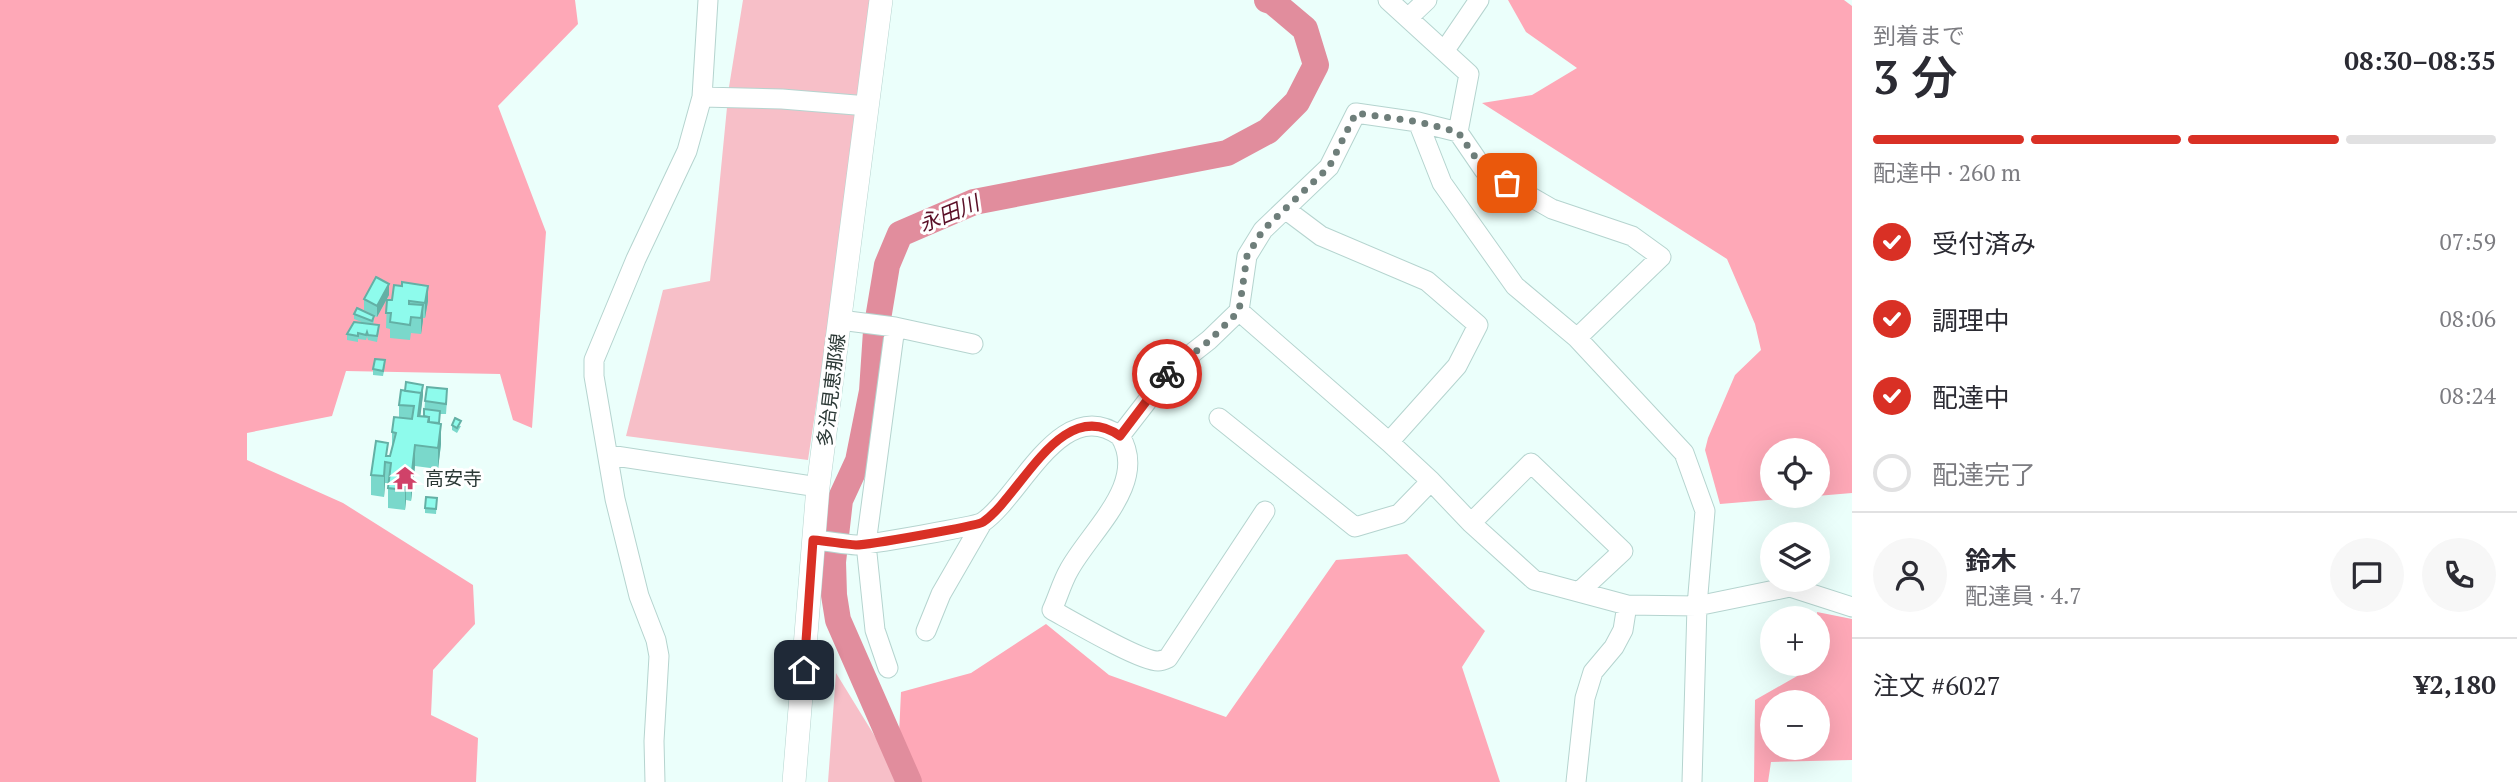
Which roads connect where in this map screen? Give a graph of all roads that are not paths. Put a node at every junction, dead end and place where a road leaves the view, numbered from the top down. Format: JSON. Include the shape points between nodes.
{"nodes":[{"id":1,"x":708,"y":0,"type":"edge"},
{"id":2,"x":881,"y":0,"type":"edge"},
{"id":3,"x":1388,"y":0,"type":"edge"},
{"id":4,"x":1427,"y":0,"type":"edge"},
{"id":5,"x":1479,"y":0,"type":"edge"},
{"id":6,"x":1408,"y":18,"type":"junction"},
{"id":7,"x":1445,"y":50,"type":"junction"},
{"id":8,"x":702,"y":97,"type":"junction"},
{"id":9,"x":868,"y":106,"type":"junction"},
{"id":10,"x":1419,"y":122,"type":"junction"},
{"id":11,"x":1458,"y":132,"type":"junction"},
{"id":12,"x":1285,"y":209,"type":"junction"},
{"id":13,"x":1239,"y":311,"type":"junction"},
{"id":14,"x":846,"y":321,"type":"junction"},
{"id":15,"x":892,"y":326,"type":"junction"},
{"id":16,"x":1577,"y":338,"type":"junction"},
{"id":17,"x":973,"y":344,"type":"dead end"},
{"id":18,"x":1219,"y":418,"type":"dead end"},
{"id":19,"x":1120,"y":436,"type":"junction"},
{"id":20,"x":1389,"y":442,"type":"junction"},
{"id":21,"x":609,"y":455,"type":"junction"},
{"id":22,"x":1431,"y":481,"type":"junction"},
{"id":23,"x":818,"y":487,"type":"junction"},
{"id":24,"x":1265,"y":511,"type":"dead end"},
{"id":25,"x":982,"y":523,"type":"junction"},
{"id":26,"x":1471,"y":523,"type":"junction"},
{"id":27,"x":817,"y":541,"type":"junction"},
{"id":28,"x":861,"y":545,"type":"junction"},
{"id":29,"x":1579,"y":592,"type":"junction"},
{"id":30,"x":1627,"y":605,"type":"junction"},
{"id":31,"x":1696,"y":606,"type":"junction"},
{"id":32,"x":1852,"y":607,"type":"edge"},
{"id":33,"x":926,"y":631,"type":"dead end"},
{"id":34,"x":887,"y":668,"type":"dead end"},
{"id":35,"x":655,"y":782,"type":"edge"},
{"id":36,"x":794,"y":782,"type":"edge"},
{"id":37,"x":1576,"y":782,"type":"edge"},
{"id":38,"x":1692,"y":782,"type":"edge"}],
"edges":[{"from":1,"to":8,"type":"street"},
{"from":2,"to":9,"type":"main road","name":"多治見恵那線"},
{"from":3,"to":6,"type":"street"},
{"from":4,"to":6,"type":"street"},
{"from":5,"to":7,"type":"street"},
{"from":6,"to":7,"type":"street"},
{"from":7,"to":11,"type":"street","via":[[1469,74]]},
{"from":8,"to":9,"type":"street"},
{"from":8,"to":21,"type":"street","via":[[687,151],[594,360]]},
{"from":9,"to":14,"type":"main road","name":"多治見恵那線"},
{"from":10,"to":11,"type":"street"},
{"from":10,"to":12,"type":"street","via":[[1356,113],[1329,167]]},
{"from":10,"to":16,"type":"street","via":[[1442,183],[1516,286]]},
{"from":11,"to":16,"type":"street","via":[[1484,170],[1552,209],[1632,236],[1661,257]]},
{"from":12,"to":13,"type":"street","via":[[1263,230],[1247,256]]},
{"from":12,"to":20,"type":"street","via":[[1321,236],[1427,281],[1478,325],[1457,366]]},
{"from":13,"to":19,"type":"street","via":[[1172,369]]},
{"from":13,"to":20,"type":"street"},
{"from":14,"to":15,"type":"street"},
{"from":14,"to":23,"type":"main road","name":"多治見恵那線"},
{"from":15,"to":17,"type":"street"},
{"from":15,"to":28,"type":"street"},
{"from":16,"to":31,"type":"street","via":[[1684,453],[1704,511]]},
{"from":18,"to":22,"type":"street","via":[[1355,527],[1399,514]]},
{"from":19,"to":24,"type":"street","via":[[1127,448],[1128,468],[1122,492],[1068,570],[1052,610],[1086,628],[1145,657],[1159,662],[1168,658]]},
{"from":19,"to":25,"type":"street","via":[[1110,429],[1092,427],[1059,439]]},
{"from":20,"to":22,"type":"street"},
{"from":21,"to":23,"type":"street"},
{"from":21,"to":35,"type":"street","via":[[615,499],[659,656]]},
{"from":22,"to":26,"type":"street"},
{"from":23,"to":27,"type":"main road","name":"多治見恵那線"},
{"from":25,"to":28,"type":"street"},
{"from":25,"to":33,"type":"street","via":[[941,594]]},
{"from":26,"to":29,"type":"street","via":[[1534,580]]},
{"from":26,"to":29,"type":"street","via":[[1531,463],[1623,551]]},
{"from":27,"to":28,"type":"street"},
{"from":27,"to":36,"type":"main road","name":"多治見恵那線"},
{"from":28,"to":34,"type":"street","via":[[875,630]]},
{"from":29,"to":30,"type":"street"},
{"from":30,"to":31,"type":"street"},
{"from":30,"to":37,"type":"street","via":[[1623,630],[1593,672],[1585,698]]},
{"from":31,"to":32,"type":"street","via":[[1790,587]]},
{"from":31,"to":38,"type":"street"}]}
